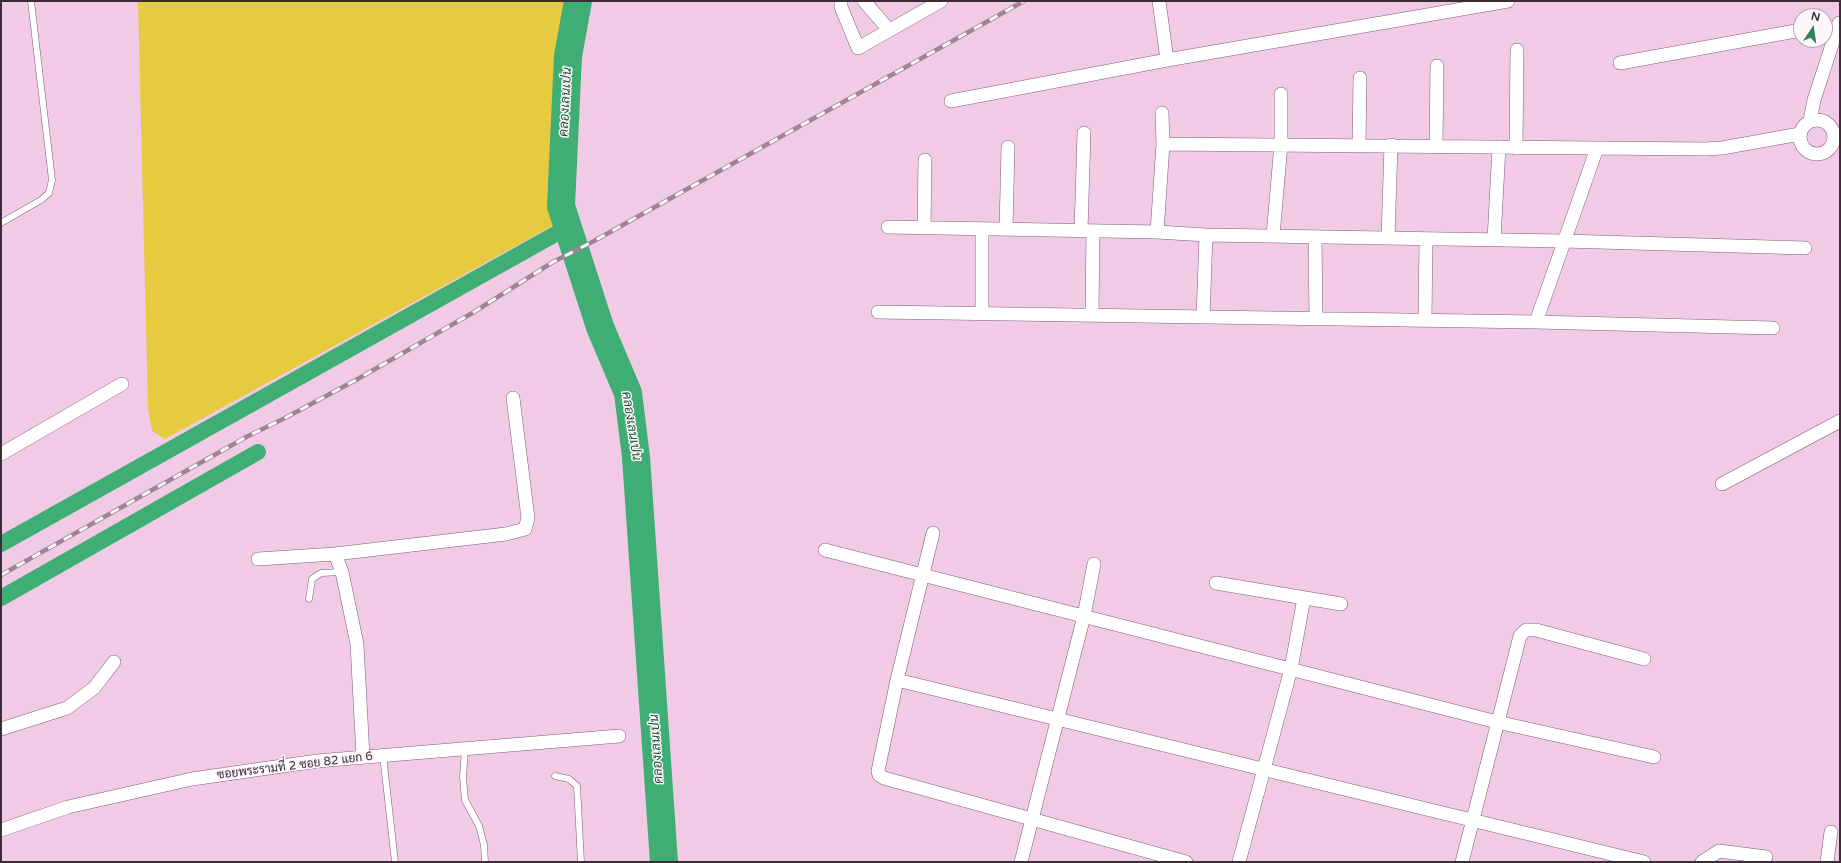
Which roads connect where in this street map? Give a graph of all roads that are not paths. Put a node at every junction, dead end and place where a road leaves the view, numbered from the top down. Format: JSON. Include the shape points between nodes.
{"nodes":[{"id":1,"x":31,"y":1,"type":"edge"},
{"id":2,"x":841,"y":1,"type":"edge"},
{"id":3,"x":864,"y":1,"type":"edge"},
{"id":4,"x":941,"y":1,"type":"edge"},
{"id":5,"x":1159,"y":1,"type":"edge"},
{"id":6,"x":1508,"y":1,"type":"edge"},
{"id":7,"x":1839,"y":22,"type":"edge"},
{"id":8,"x":889,"y":30,"type":"junction"},
{"id":9,"x":1793,"y":31,"type":"edge"},
{"id":10,"x":1517,"y":50,"type":"dead end"},
{"id":11,"x":1167,"y":60,"type":"junction"},
{"id":12,"x":1620,"y":63,"type":"dead end"},
{"id":13,"x":1437,"y":66,"type":"dead end"},
{"id":14,"x":1360,"y":78,"type":"dead end"},
{"id":15,"x":1281,"y":94,"type":"dead end"},
{"id":16,"x":951,"y":101,"type":"dead end"},
{"id":17,"x":1162,"y":113,"type":"dead end"},
{"id":18,"x":1810,"y":121,"type":"junction"},
{"id":19,"x":1084,"y":133,"type":"dead end"},
{"id":20,"x":1800,"y":134,"type":"junction"},
{"id":21,"x":1837,"y":142,"type":"edge"},
{"id":22,"x":1163,"y":144,"type":"junction"},
{"id":23,"x":1281,"y":144,"type":"junction"},
{"id":24,"x":1359,"y":145,"type":"junction"},
{"id":25,"x":1391,"y":145,"type":"junction"},
{"id":26,"x":1436,"y":146,"type":"junction"},
{"id":27,"x":1008,"y":147,"type":"dead end"},
{"id":28,"x":1499,"y":147,"type":"junction"},
{"id":29,"x":1516,"y":148,"type":"junction"},
{"id":30,"x":1597,"y":148,"type":"junction"},
{"id":31,"x":925,"y":160,"type":"dead end"},
{"id":32,"x":1,"y":223,"type":"edge"},
{"id":33,"x":888,"y":227,"type":"dead end"},
{"id":34,"x":924,"y":228,"type":"junction"},
{"id":35,"x":982,"y":229,"type":"junction"},
{"id":36,"x":1006,"y":229,"type":"junction"},
{"id":37,"x":1087,"y":231,"type":"junction"},
{"id":38,"x":1157,"y":232,"type":"junction"},
{"id":39,"x":1206,"y":235,"type":"junction"},
{"id":40,"x":1272,"y":236,"type":"junction"},
{"id":41,"x":1315,"y":237,"type":"junction"},
{"id":42,"x":1388,"y":238,"type":"junction"},
{"id":43,"x":1426,"y":239,"type":"junction"},
{"id":44,"x":1494,"y":240,"type":"junction"},
{"id":45,"x":1564,"y":241,"type":"junction"},
{"id":46,"x":1805,"y":248,"type":"dead end"},
{"id":47,"x":878,"y":312,"type":"dead end"},
{"id":48,"x":982,"y":313,"type":"junction"},
{"id":49,"x":1092,"y":315,"type":"junction"},
{"id":50,"x":1203,"y":317,"type":"junction"},
{"id":51,"x":1316,"y":319,"type":"junction"},
{"id":52,"x":1425,"y":320,"type":"junction"},
{"id":53,"x":1536,"y":322,"type":"junction"},
{"id":54,"x":1773,"y":328,"type":"dead end"},
{"id":55,"x":122,"y":384,"type":"dead end"},
{"id":56,"x":513,"y":398,"type":"dead end"},
{"id":57,"x":1840,"y":421,"type":"edge"},
{"id":58,"x":1,"y":454,"type":"edge"},
{"id":59,"x":1722,"y":484,"type":"dead end"},
{"id":60,"x":933,"y":533,"type":"dead end"},
{"id":61,"x":825,"y":550,"type":"dead end"},
{"id":62,"x":335,"y":554,"type":"junction"},
{"id":63,"x":258,"y":559,"type":"dead end"},
{"id":64,"x":1094,"y":564,"type":"dead end"},
{"id":65,"x":342,"y":572,"type":"junction"},
{"id":66,"x":924,"y":575,"type":"junction"},
{"id":67,"x":1216,"y":583,"type":"dead end"},
{"id":68,"x":1304,"y":598,"type":"junction"},
{"id":69,"x":309,"y":599,"type":"dead end"},
{"id":70,"x":1341,"y":604,"type":"dead end"},
{"id":71,"x":1084,"y":616,"type":"junction"},
{"id":72,"x":1644,"y":659,"type":"dead end"},
{"id":73,"x":114,"y":662,"type":"dead end"},
{"id":74,"x":1291,"y":669,"type":"junction"},
{"id":75,"x":897,"y":680,"type":"junction"},
{"id":76,"x":1058,"y":720,"type":"junction"},
{"id":77,"x":1497,"y":722,"type":"junction"},
{"id":78,"x":1,"y":729,"type":"edge"},
{"id":79,"x":619,"y":736,"type":"dead end"},
{"id":80,"x":465,"y":748,"type":"junction"},
{"id":81,"x":384,"y":755,"type":"junction"},
{"id":82,"x":363,"y":757,"type":"junction"},
{"id":83,"x":1654,"y":757,"type":"dead end"},
{"id":84,"x":1264,"y":770,"type":"junction"},
{"id":85,"x":556,"y":776,"type":"dead end"},
{"id":86,"x":1032,"y":819,"type":"junction"},
{"id":87,"x":1471,"y":820,"type":"junction"},
{"id":88,"x":1,"y":830,"type":"edge"},
{"id":89,"x":1831,"y":832,"type":"dead end"},
{"id":90,"x":1766,"y":856,"type":"dead end"},
{"id":91,"x":394,"y":862,"type":"edge"},
{"id":92,"x":485,"y":862,"type":"edge"},
{"id":93,"x":581,"y":862,"type":"edge"},
{"id":94,"x":1021,"y":862,"type":"edge"},
{"id":95,"x":1186,"y":862,"type":"edge"},
{"id":96,"x":1239,"y":862,"type":"edge"},
{"id":97,"x":1462,"y":862,"type":"edge"},
{"id":98,"x":1644,"y":862,"type":"edge"},
{"id":99,"x":1702,"y":862,"type":"edge"},
{"id":100,"x":1827,"y":862,"type":"edge"}],
"edges":[{"from":1,"to":32,"type":"lane","via":[[52,180],[49,193],[41,200]]},
{"from":2,"to":8,"type":"street","via":[[841,7],[858,48]]},
{"from":3,"to":8,"type":"street"},
{"from":4,"to":8,"type":"street"},
{"from":5,"to":11,"type":"street"},
{"from":6,"to":11,"type":"street"},
{"from":7,"to":18,"type":"street"},
{"from":9,"to":12,"type":"street"},
{"from":10,"to":29,"type":"street"},
{"from":11,"to":16,"type":"street"},
{"from":13,"to":26,"type":"street"},
{"from":14,"to":24,"type":"street"},
{"from":15,"to":23,"type":"street"},
{"from":17,"to":22,"type":"street"},
{"from":18,"to":20,"type":"street","via":[[1805,124]]},
{"from":18,"to":21,"type":"street","via":[[1824,121],[1834,132]]},
{"from":19,"to":37,"type":"street"},
{"from":20,"to":21,"type":"street","via":[[1803,146],[1813,153],[1825,152]]},
{"from":20,"to":30,"type":"street","via":[[1722,148]]},
{"from":22,"to":23,"type":"street"},
{"from":22,"to":38,"type":"street"},
{"from":23,"to":24,"type":"street"},
{"from":23,"to":40,"type":"street"},
{"from":24,"to":25,"type":"street"},
{"from":25,"to":26,"type":"street"},
{"from":25,"to":42,"type":"street"},
{"from":26,"to":28,"type":"street"},
{"from":27,"to":36,"type":"street"},
{"from":28,"to":29,"type":"street"},
{"from":28,"to":44,"type":"street"},
{"from":29,"to":30,"type":"street"},
{"from":30,"to":45,"type":"street"},
{"from":31,"to":34,"type":"street"},
{"from":33,"to":34,"type":"street"},
{"from":34,"to":35,"type":"street"},
{"from":35,"to":36,"type":"street"},
{"from":35,"to":48,"type":"street"},
{"from":36,"to":37,"type":"street"},
{"from":37,"to":38,"type":"street"},
{"from":37,"to":49,"type":"street"},
{"from":38,"to":39,"type":"street"},
{"from":39,"to":40,"type":"street"},
{"from":39,"to":50,"type":"street"},
{"from":40,"to":41,"type":"street"},
{"from":41,"to":42,"type":"street"},
{"from":41,"to":51,"type":"street"},
{"from":42,"to":43,"type":"street"},
{"from":43,"to":44,"type":"street"},
{"from":43,"to":52,"type":"street"},
{"from":44,"to":45,"type":"street"},
{"from":45,"to":46,"type":"street"},
{"from":45,"to":53,"type":"street"},
{"from":47,"to":48,"type":"street"},
{"from":48,"to":49,"type":"street"},
{"from":49,"to":50,"type":"street"},
{"from":50,"to":51,"type":"street"},
{"from":51,"to":52,"type":"street"},
{"from":52,"to":53,"type":"street"},
{"from":53,"to":54,"type":"street"},
{"from":55,"to":58,"type":"street"},
{"from":56,"to":62,"type":"street","via":[[528,518],[525,529],[506,534]]},
{"from":57,"to":59,"type":"street"},
{"from":60,"to":66,"type":"street"},
{"from":61,"to":66,"type":"street"},
{"from":62,"to":63,"type":"street"},
{"from":62,"to":65,"type":"street"},
{"from":64,"to":71,"type":"street"},
{"from":65,"to":69,"type":"lane","via":[[321,572],[312,579]]},
{"from":65,"to":82,"type":"street","via":[[357,644]]},
{"from":66,"to":71,"type":"street"},
{"from":66,"to":75,"type":"street"},
{"from":67,"to":68,"type":"street"},
{"from":68,"to":70,"type":"street"},
{"from":68,"to":74,"type":"street"},
{"from":71,"to":74,"type":"street"},
{"from":71,"to":76,"type":"street"},
{"from":72,"to":77,"type":"street","via":[[1536,630],[1526,630],[1520,636]]},
{"from":73,"to":78,"type":"street","via":[[94,688],[67,708]]},
{"from":74,"to":77,"type":"street"},
{"from":74,"to":84,"type":"street"},
{"from":75,"to":76,"type":"street"},
{"from":75,"to":86,"type":"street","via":[[879,775]]},
{"from":76,"to":84,"type":"street"},
{"from":76,"to":86,"type":"street"},
{"from":77,"to":83,"type":"street"},
{"from":77,"to":87,"type":"street"},
{"from":79,"to":80,"type":"street","name":"ซอยพระรามที่ 2 ซอย 82 แยก 6"},
{"from":80,"to":81,"type":"street","name":"ซอยพระรามที่ 2 ซอย 82 แยก 6"},
{"from":80,"to":92,"type":"lane","via":[[465,800],[479,826]]},
{"from":81,"to":82,"type":"street","name":"ซอยพระรามที่ 2 ซอย 82 แยก 6"},
{"from":81,"to":91,"type":"lane"},
{"from":82,"to":88,"type":"street","name":"ซอยพระรามที่ 2 ซอย 82 แยก 6","via":[[317,760],[192,779],[68,807]]},
{"from":84,"to":87,"type":"street"},
{"from":84,"to":96,"type":"street"},
{"from":85,"to":93,"type":"lane","via":[[569,779],[577,786]]},
{"from":86,"to":94,"type":"street"},
{"from":86,"to":95,"type":"street"},
{"from":87,"to":97,"type":"street"},
{"from":87,"to":98,"type":"street"},
{"from":89,"to":100,"type":"street"},
{"from":90,"to":99,"type":"street","via":[[1719,851]]}]}
